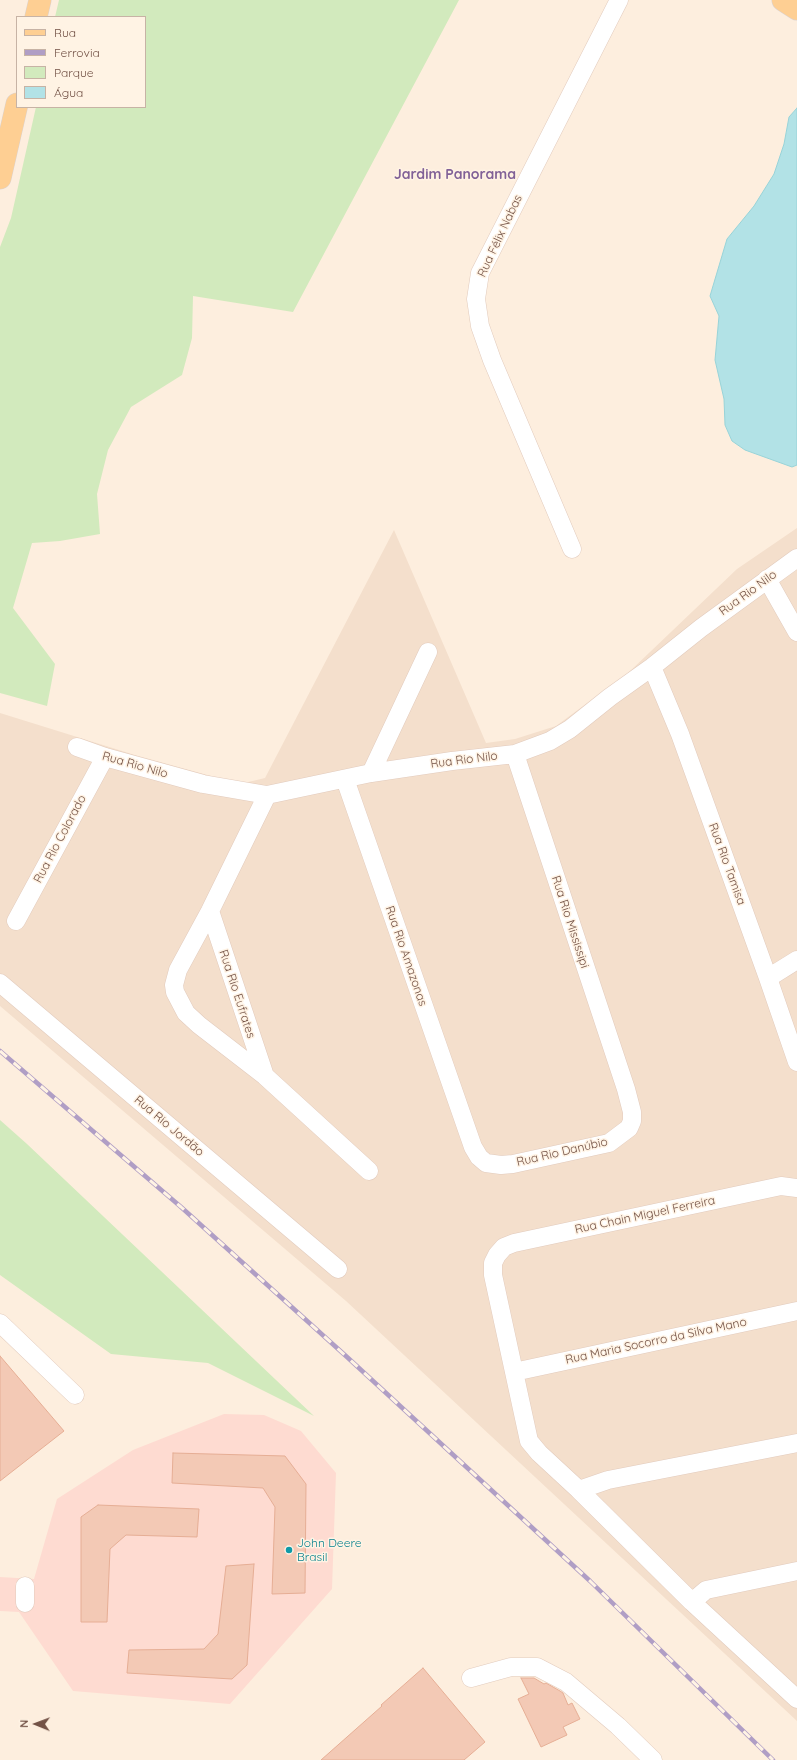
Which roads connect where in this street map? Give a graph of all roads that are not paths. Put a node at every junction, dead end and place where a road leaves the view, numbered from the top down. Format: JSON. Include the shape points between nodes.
{"nodes":[{"id":1,"x":40,"y":0,"type":"edge"},
{"id":2,"x":619,"y":0,"type":"edge"},
{"id":3,"x":783,"y":0,"type":"edge"},
{"id":4,"x":797,"y":9,"type":"edge"},
{"id":5,"x":36,"y":16,"type":"edge"},
{"id":6,"x":16,"y":108,"type":"edge"},
{"id":7,"x":0,"y":178,"type":"edge"},
{"id":8,"x":572,"y":549,"type":"dead end"},
{"id":9,"x":797,"y":558,"type":"edge"},
{"id":10,"x":767,"y":579,"type":"junction"},
{"id":11,"x":797,"y":632,"type":"edge"},
{"id":12,"x":428,"y":652,"type":"dead end"},
{"id":13,"x":652,"y":668,"type":"junction"},
{"id":14,"x":77,"y":747,"type":"dead end"},
{"id":15,"x":515,"y":754,"type":"junction"},
{"id":16,"x":105,"y":757,"type":"junction"},
{"id":17,"x":371,"y":773,"type":"junction"},
{"id":18,"x":345,"y":779,"type":"junction"},
{"id":19,"x":268,"y":794,"type":"junction"},
{"id":20,"x":210,"y":912,"type":"junction"},
{"id":21,"x":16,"y":921,"type":"dead end"},
{"id":22,"x":797,"y":960,"type":"edge"},
{"id":23,"x":768,"y":978,"type":"junction"},
{"id":24,"x":0,"y":983,"type":"edge"},
{"id":25,"x":797,"y":1062,"type":"edge"},
{"id":26,"x":264,"y":1076,"type":"junction"},
{"id":27,"x":626,"y":1089,"type":"joint"},
{"id":28,"x":468,"y":1133,"type":"joint"},
{"id":29,"x":369,"y":1171,"type":"dead end"},
{"id":30,"x":797,"y":1188,"type":"edge"},
{"id":31,"x":338,"y":1269,"type":"dead end"},
{"id":32,"x":797,"y":1311,"type":"edge"},
{"id":33,"x":0,"y":1323,"type":"edge"},
{"id":34,"x":514,"y":1372,"type":"junction"},
{"id":35,"x":75,"y":1395,"type":"dead end"},
{"id":36,"x":797,"y":1443,"type":"edge"},
{"id":37,"x":579,"y":1490,"type":"junction"},
{"id":38,"x":797,"y":1571,"type":"edge"},
{"id":39,"x":692,"y":1602,"type":"junction"},
{"id":40,"x":471,"y":1678,"type":"dead end"},
{"id":41,"x":797,"y":1699,"type":"edge"},
{"id":42,"x":653,"y":1760,"type":"edge"}],
"edges":[{"from":1,"to":5,"type":"main road"},
{"from":2,"to":8,"type":"street","name":"Rua Félix Nabas","via":[[480,273],[476,299],[480,326],[492,360]]},
{"from":3,"to":4,"type":"main road"},
{"from":6,"to":7,"type":"main road"},
{"from":9,"to":10,"type":"street","name":"Rua Rio Nilo"},
{"from":10,"to":11,"type":"street"},
{"from":10,"to":13,"type":"street","name":"Rua Rio Nilo"},
{"from":12,"to":17,"type":"street"},
{"from":13,"to":15,"type":"street","name":"Rua Rio Nilo","via":[[550,742]]},
{"from":13,"to":23,"type":"street","name":"Rua Rio Tamisa","via":[[680,734]]},
{"from":14,"to":16,"type":"street","name":"Rua Rio Nilo"},
{"from":15,"to":17,"type":"street","name":"Rua Rio Nilo"},
{"from":15,"to":27,"type":"street","name":"Rua Rio Mississipi"},
{"from":16,"to":19,"type":"street","name":"Rua Rio Nilo","via":[[203,784]]},
{"from":16,"to":21,"type":"street","name":"Rua Rio Colorado"},
{"from":17,"to":18,"type":"street","name":"Rua Rio Nilo"},
{"from":18,"to":19,"type":"street","name":"Rua Rio Nilo"},
{"from":18,"to":28,"type":"street","name":"Rua Rio Amazonas"},
{"from":19,"to":20,"type":"street","name":"Rua Rio Eufrates"},
{"from":20,"to":26,"type":"street","name":"Rua Rio Eufrates"},
{"from":20,"to":26,"type":"street","name":"Rua Rio Eufrates","via":[[178,970],[175,992],[186,1013]]},
{"from":22,"to":23,"type":"street"},
{"from":23,"to":25,"type":"street","name":"Rua Rio Tamisa"},
{"from":24,"to":31,"type":"street","name":"Rua Rio Jordão"},
{"from":26,"to":29,"type":"street","name":"Rua Rio Eufrates"},
{"from":27,"to":28,"type":"street","name":"Rua Rio Danúbio","via":[[632,1121],[628,1128],[610,1143],[501,1165],[486,1163],[479,1157],[472,1147]]},
{"from":30,"to":34,"type":"street","name":"Rua Chain Miguel Ferreira","via":[[781,1186],[504,1247],[493,1263],[493,1275]]},
{"from":32,"to":34,"type":"street","name":"Rua Maria Socorro da Silva Mano"},
{"from":33,"to":35,"type":"street"},
{"from":34,"to":37,"type":"street","via":[[529,1441]]},
{"from":36,"to":37,"type":"street","via":[[608,1480]]},
{"from":37,"to":39,"type":"street"},
{"from":38,"to":39,"type":"street","via":[[706,1590]]},
{"from":39,"to":41,"type":"street"},
{"from":40,"to":42,"type":"street","via":[[512,1667],[538,1667],[566,1682]]}]}
